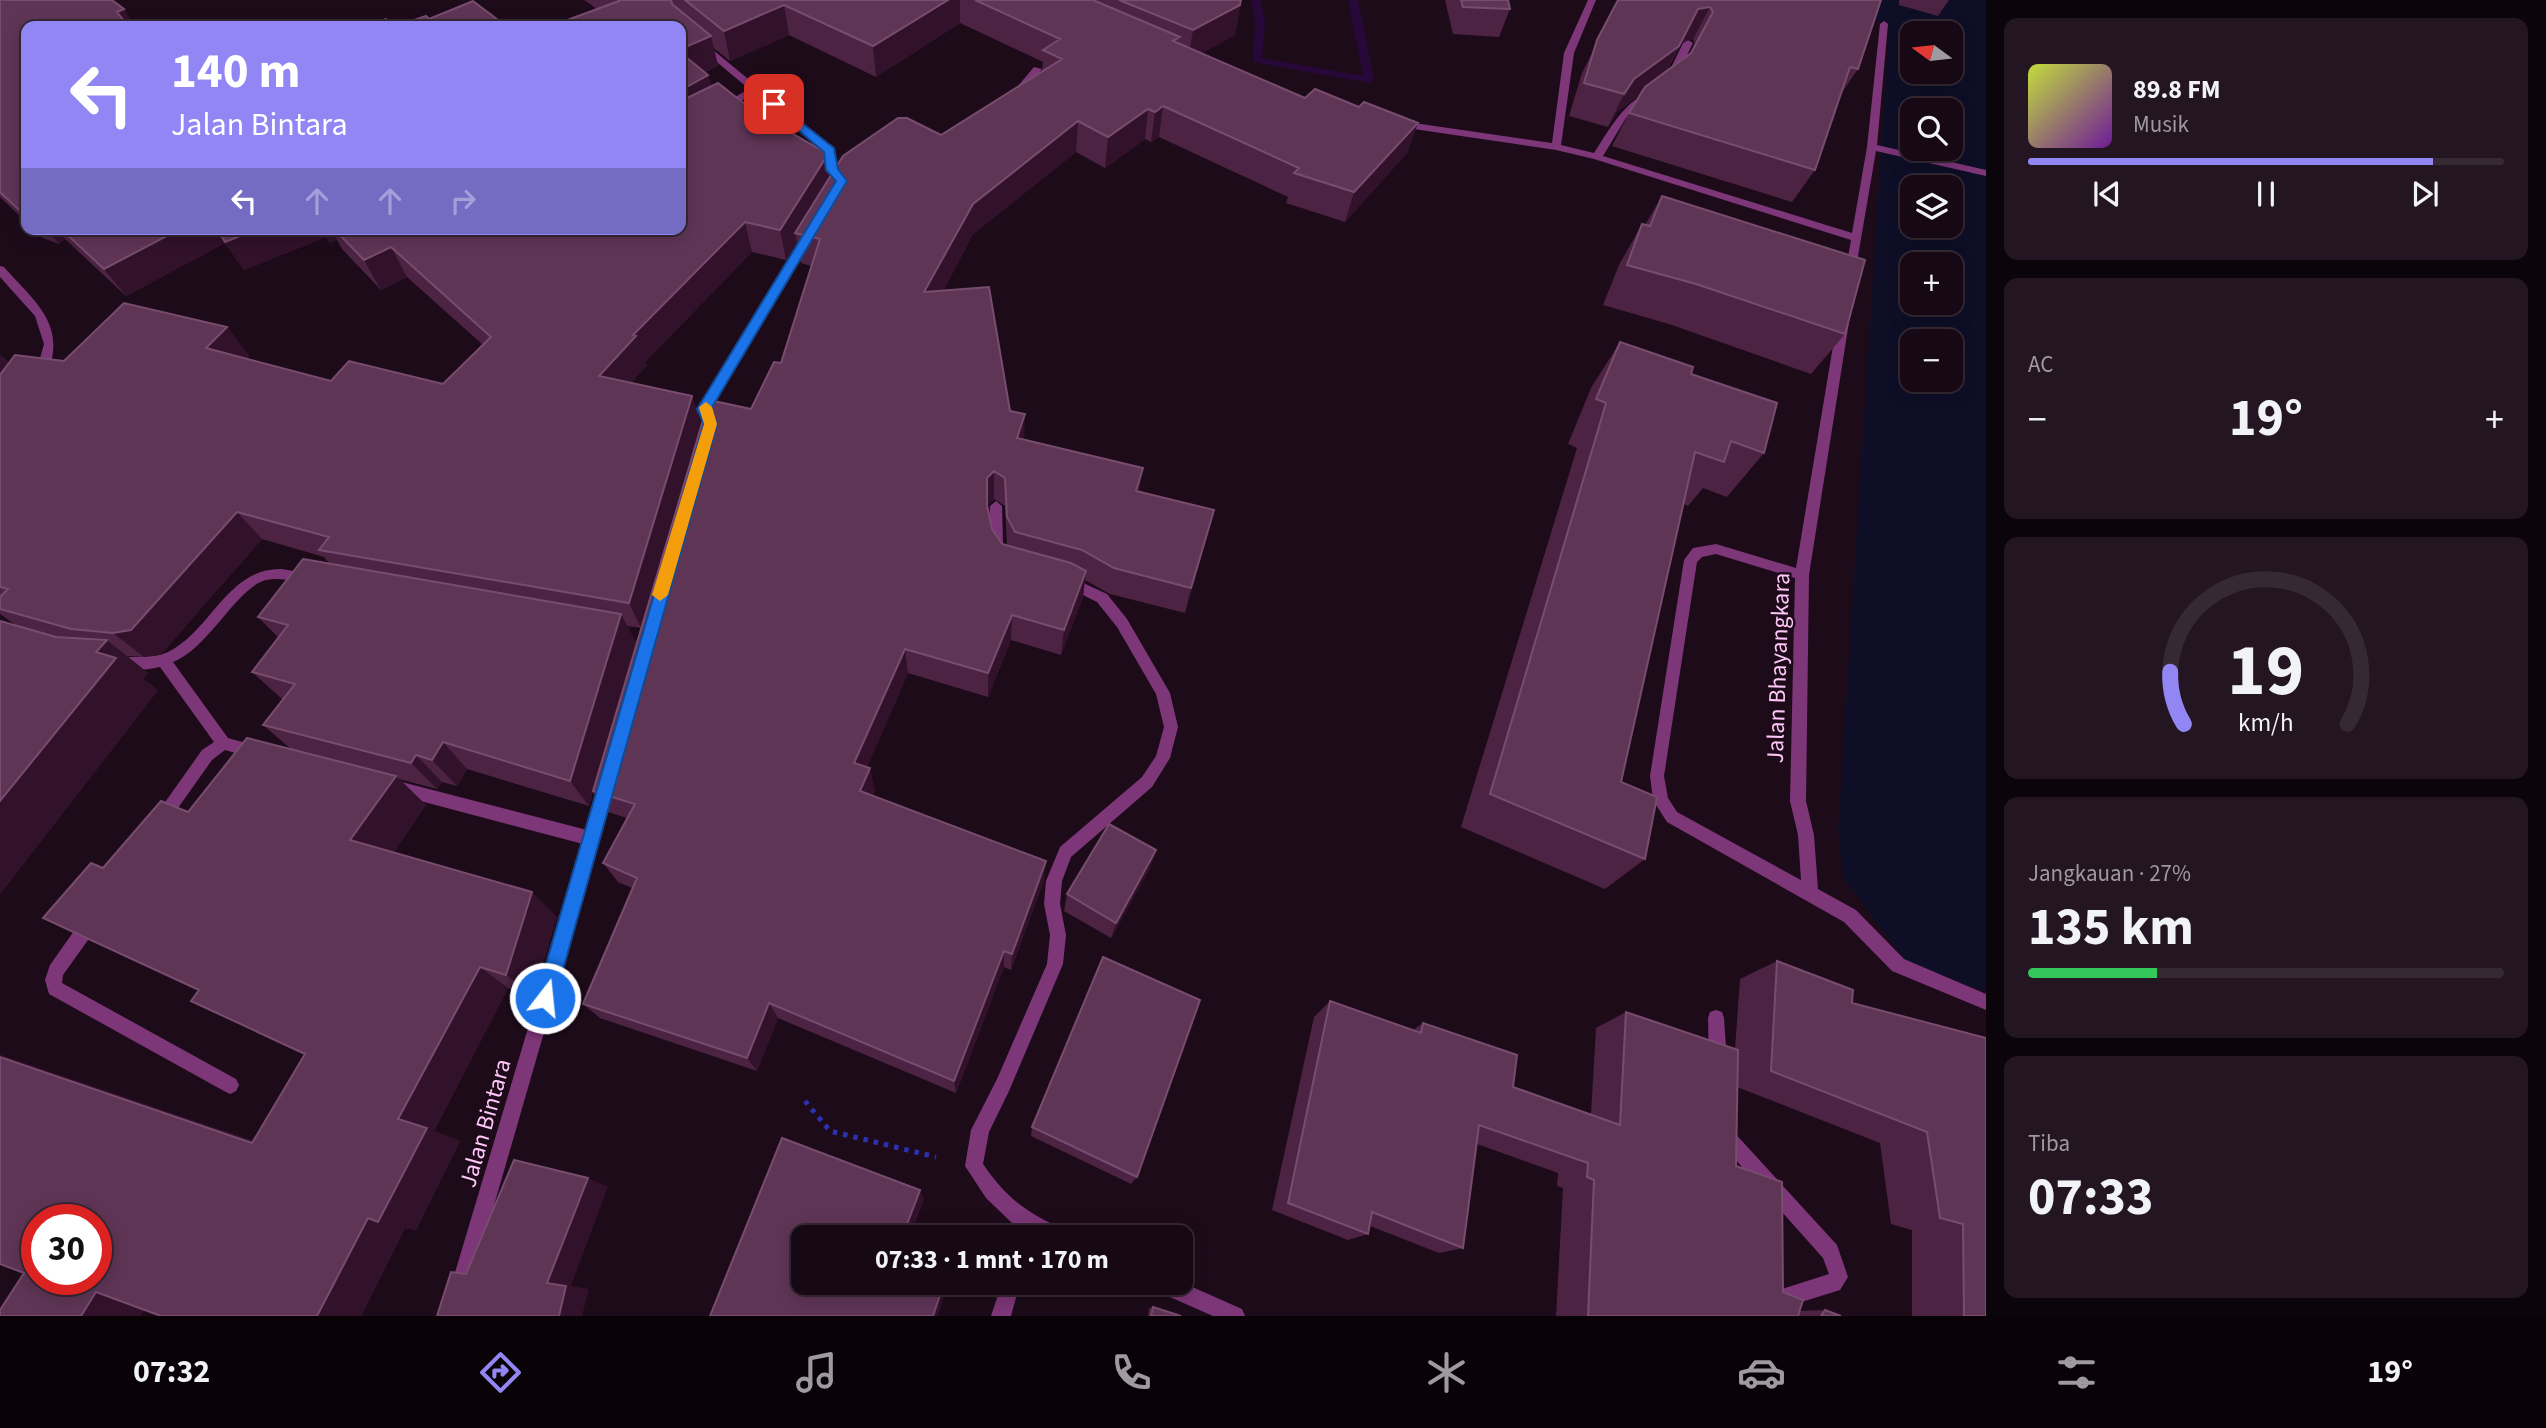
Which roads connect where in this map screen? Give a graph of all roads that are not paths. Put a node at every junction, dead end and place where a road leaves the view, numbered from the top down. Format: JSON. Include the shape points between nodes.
{"nodes":[{"id":1,"x":1591,"y":0,"type":"edge"},
{"id":2,"x":1884,"y":24,"type":"dead end"},
{"id":3,"x":686,"y":32,"type":"edge"},
{"id":4,"x":1688,"y":43,"type":"edge"},
{"id":5,"x":1037,"y":69,"type":"dead end"},
{"id":6,"x":756,"y":89,"type":"junction"},
{"id":7,"x":1005,"y":107,"type":"edge"},
{"id":8,"x":713,"y":113,"type":"edge"},
{"id":9,"x":1387,"y":122,"type":"edge"},
{"id":10,"x":1556,"y":147,"type":"junction"},
{"id":11,"x":1872,"y":147,"type":"junction"},
{"id":12,"x":1597,"y":157,"type":"junction"},
{"id":13,"x":844,"y":165,"type":"edge"},
{"id":14,"x":832,"y":170,"type":"junction"},
{"id":15,"x":1986,"y":173,"type":"edge"},
{"id":16,"x":835,"y":192,"type":"edge"},
{"id":17,"x":814,"y":226,"type":"edge"},
{"id":18,"x":1856,"y":238,"type":"junction"},
{"id":19,"x":0,"y":270,"type":"edge"},
{"id":20,"x":37,"y":387,"type":"edge"},
{"id":21,"x":706,"y":437,"type":"edge"},
{"id":22,"x":996,"y":506,"type":"dead end"},
{"id":23,"x":1009,"y":565,"type":"edge"},
{"id":24,"x":1802,"y":575,"type":"junction"},
{"id":25,"x":1047,"y":576,"type":"edge"},
{"id":26,"x":320,"y":581,"type":"edge"},
{"id":27,"x":165,"y":662,"type":"junction"},
{"id":28,"x":108,"y":663,"type":"edge"},
{"id":29,"x":223,"y":743,"type":"junction"},
{"id":30,"x":276,"y":757,"type":"edge"},
{"id":31,"x":611,"y":771,"type":"edge"},
{"id":32,"x":382,"y":784,"type":"edge"},
{"id":33,"x":151,"y":834,"type":"edge"},
{"id":34,"x":592,"y":839,"type":"junction"},
{"id":35,"x":1810,"y":893,"type":"junction"},
{"id":36,"x":104,"y":903,"type":"edge"},
{"id":37,"x":1986,"y":1002,"type":"edge"},
{"id":38,"x":1716,"y":1018,"type":"dead end"},
{"id":39,"x":1719,"y":1074,"type":"edge"},
{"id":40,"x":230,"y":1085,"type":"dead end"},
{"id":41,"x":1722,"y":1115,"type":"edge"},
{"id":42,"x":1021,"y":1225,"type":"edge"},
{"id":43,"x":1007,"y":1295,"type":"edge"},
{"id":44,"x":1188,"y":1295,"type":"edge"},
{"id":45,"x":452,"y":1316,"type":"edge"},
{"id":46,"x":1001,"y":1316,"type":"edge"},
{"id":47,"x":1236,"y":1316,"type":"edge"},
{"id":48,"x":1766,"y":1316,"type":"edge"}],
"edges":[{"from":1,"to":10,"type":"street","via":[[1569,53]]},
{"from":2,"to":11,"type":"street","name":"Jalan Bhayangkara"},
{"from":3,"to":6,"type":"street"},
{"from":4,"to":12,"type":"street","via":[[1665,86],[1622,116]]},
{"from":5,"to":7,"type":"street"},
{"from":6,"to":8,"type":"street"},
{"from":6,"to":14,"type":"street","via":[[830,151]]},
{"from":9,"to":10,"type":"street"},
{"from":10,"to":12,"type":"street"},
{"from":11,"to":15,"type":"street"},
{"from":11,"to":18,"type":"street","name":"Jalan Bhayangkara"},
{"from":12,"to":18,"type":"street"},
{"from":13,"to":14,"type":"street"},
{"from":14,"to":16,"type":"street","via":[[842,181]]},
{"from":17,"to":21,"type":"street","via":[[704,409],[710,424]]},
{"from":18,"to":24,"type":"street","name":"Jalan Bhayangkara"},
{"from":19,"to":20,"type":"street","via":[[40,314],[50,344]]},
{"from":22,"to":23,"type":"street","via":[[996,545]]},
{"from":24,"to":35,"type":"street","name":"Jalan Bhayangkara","via":[[1798,788],[1807,835]]},
{"from":24,"to":35,"type":"street","via":[[1716,549],[1698,552],[1691,560],[1657,776],[1661,800],[1672,817]]},
{"from":25,"to":42,"type":"street","via":[[1102,598],[1163,693],[1171,727],[1163,758],[1147,782],[1065,852],[1054,881],[1055,964],[980,1130],[974,1166],[996,1201]]},
{"from":26,"to":27,"type":"street","via":[[279,574],[249,582],[183,652]]},
{"from":27,"to":28,"type":"street","via":[[144,666]]},
{"from":27,"to":29,"type":"street"},
{"from":29,"to":30,"type":"street"},
{"from":29,"to":33,"type":"street","via":[[207,755]]},
{"from":31,"to":34,"type":"street","name":"Jalan Bintara"},
{"from":32,"to":34,"type":"street"},
{"from":34,"to":45,"type":"street","name":"Jalan Bintara"},
{"from":35,"to":37,"type":"street","via":[[1850,916],[1898,965]]},
{"from":36,"to":40,"type":"street","via":[[56,971],[55,988]]},
{"from":38,"to":39,"type":"street"},
{"from":41,"to":48,"type":"street","via":[[1726,1137],[1830,1252],[1838,1267],[1839,1277],[1833,1283],[1773,1301]]},
{"from":43,"to":46,"type":"street"},
{"from":44,"to":47,"type":"street"}]}
